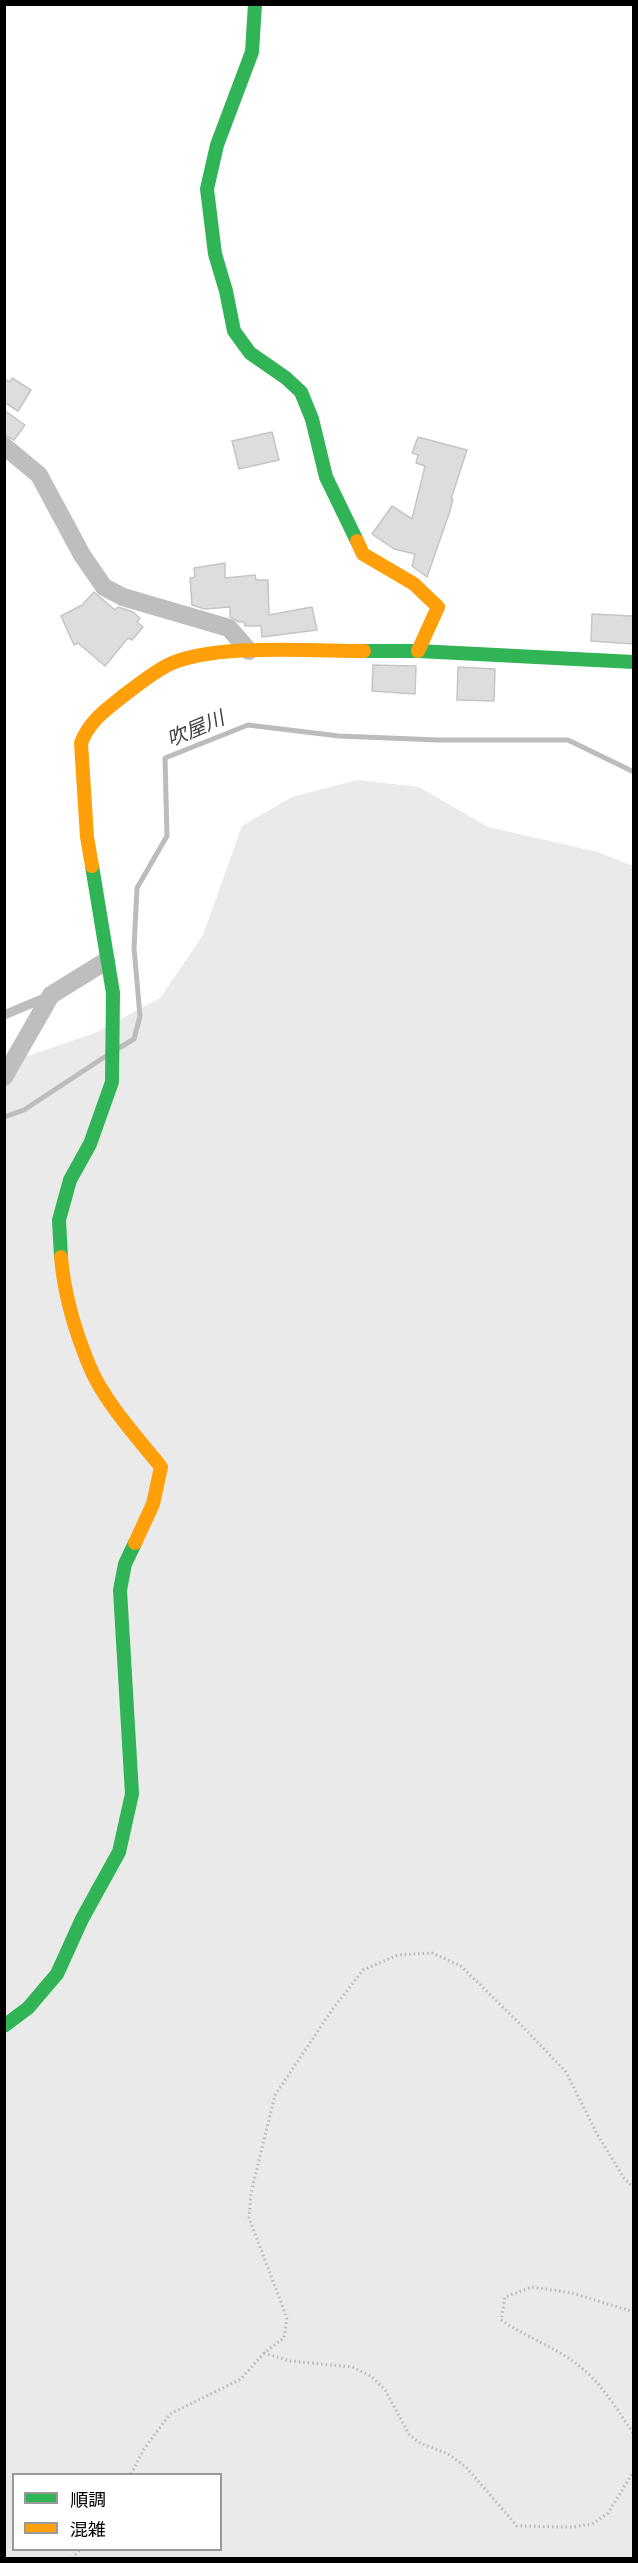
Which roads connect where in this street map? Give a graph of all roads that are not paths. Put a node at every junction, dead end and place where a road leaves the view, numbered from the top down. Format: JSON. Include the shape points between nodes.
{"nodes":[{"id":1,"x":255,"y":4,"type":"edge"},
{"id":2,"x":4,"y":446,"type":"edge"},
{"id":3,"x":249,"y":651,"type":"junction"},
{"id":4,"x":418,"y":651,"type":"junction"},
{"id":5,"x":633,"y":662,"type":"edge"},
{"id":6,"x":106,"y":961,"type":"junction"},
{"id":7,"x":51,"y":995,"type":"junction"},
{"id":8,"x":4,"y":1015,"type":"edge"},
{"id":9,"x":4,"y":1077,"type":"edge"},
{"id":10,"x":4,"y":2026,"type":"edge"}],
"edges":[{"from":1,"to":4,"type":"street","via":[[252,52],[217,145],[207,189],[215,254],[234,331],[250,353],[301,392],[326,477],[363,554],[414,584],[438,607]]},
{"from":2,"to":3,"type":"street","via":[[39,475],[104,587],[123,597],[230,628]]},
{"from":3,"to":4,"type":"street"},
{"from":3,"to":6,"type":"street","via":[[195,655],[169,664],[96,718],[86,730],[81,743],[87,837]]},
{"from":4,"to":5,"type":"street"},
{"from":6,"to":7,"type":"street"},
{"from":6,"to":10,"type":"street","via":[[113,993],[112,1082],[90,1144],[70,1180],[59,1220],[69,1305],[89,1366],[120,1416],[161,1467],[153,1504],[125,1564],[120,1590],[132,1794],[119,1852],[57,1974],[28,2008]]},
{"from":7,"to":8,"type":"lane"},
{"from":7,"to":9,"type":"street"}]}
